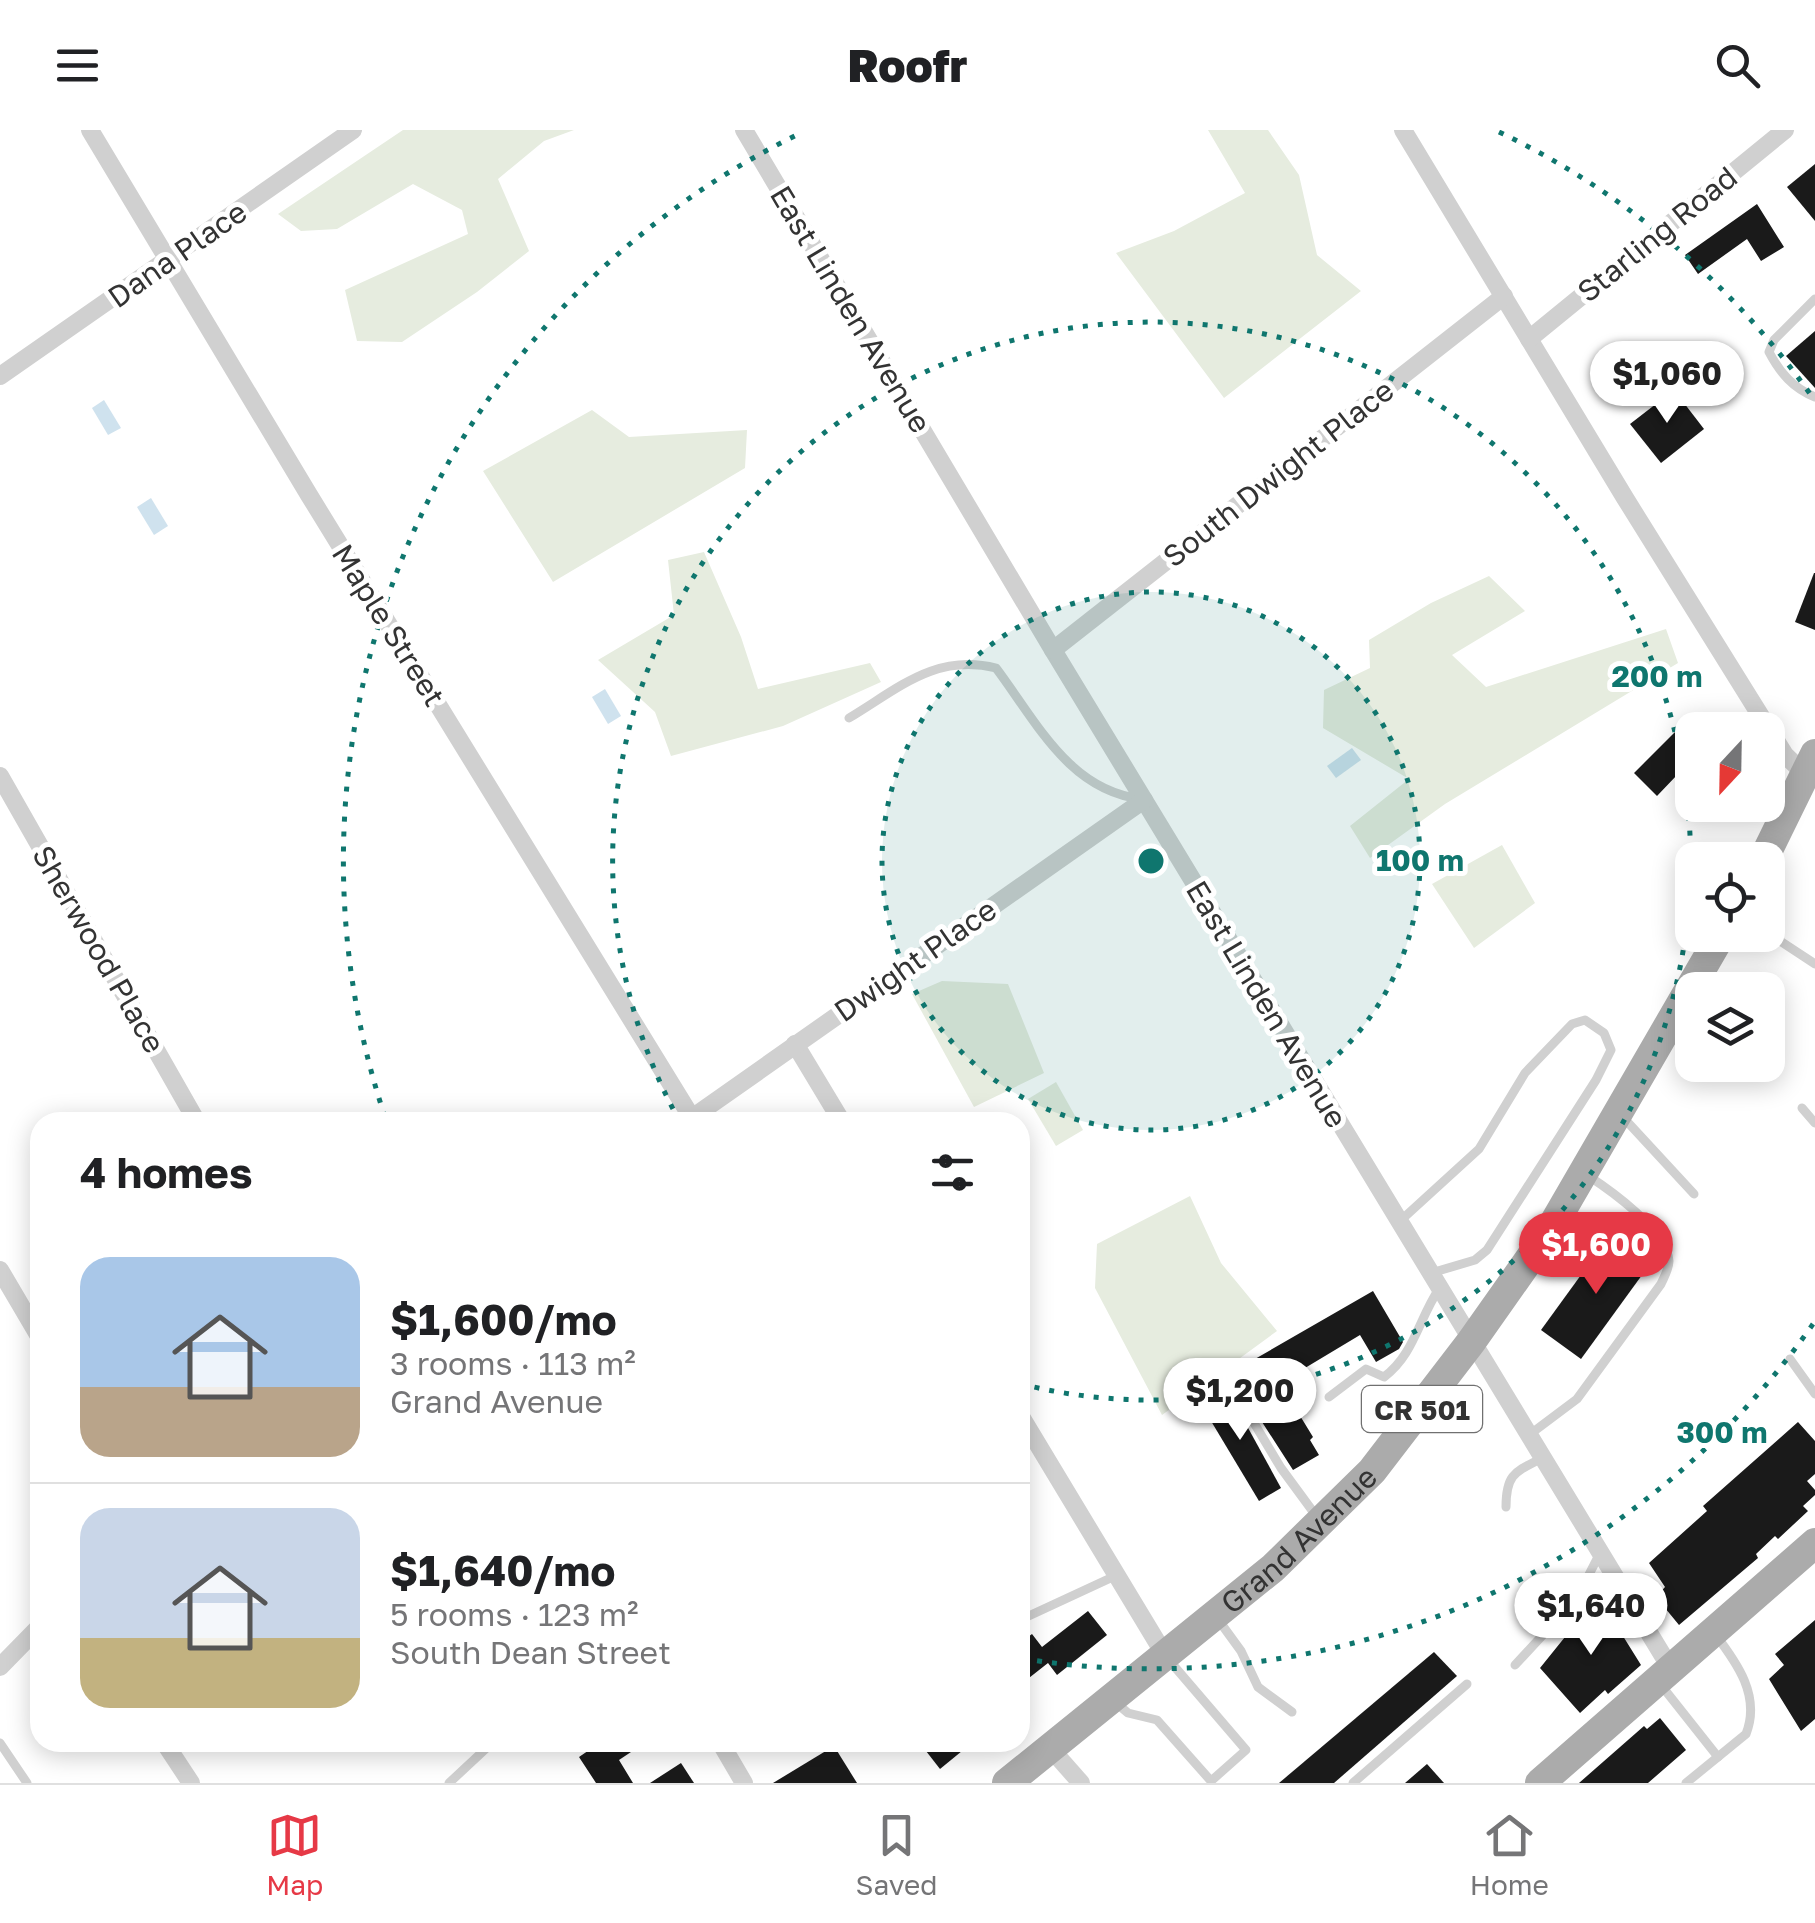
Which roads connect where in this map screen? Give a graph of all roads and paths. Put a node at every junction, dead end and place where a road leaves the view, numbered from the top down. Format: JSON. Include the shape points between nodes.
{"nodes":[{"id":1,"x":90,"y":130,"type":"edge"},
{"id":2,"x":353,"y":130,"type":"edge"},
{"id":3,"x":744,"y":130,"type":"edge"},
{"id":4,"x":1785,"y":130,"type":"edge"},
{"id":5,"x":1410,"y":133,"type":"edge"},
{"id":6,"x":168,"y":260,"type":"junction"},
{"id":7,"x":1504,"y":296,"type":"junction"},
{"id":8,"x":1815,"y":299,"type":"edge"},
{"id":9,"x":1530,"y":339,"type":"junction"},
{"id":10,"x":0,"y":376,"type":"edge"},
{"id":11,"x":1815,"y":397,"type":"edge"},
{"id":12,"x":1052,"y":650,"type":"junction"},
{"id":13,"x":850,"y":718,"type":"dead end"},
{"id":14,"x":1812,"y":770,"type":"edge"},
{"id":15,"x":0,"y":776,"type":"edge"},
{"id":16,"x":1144,"y":800,"type":"junction"},
{"id":17,"x":1774,"y":842,"type":"edge"},
{"id":18,"x":1785,"y":944,"type":"edge"},
{"id":19,"x":1711,"y":952,"type":"edge"},
{"id":20,"x":1815,"y":964,"type":"edge"},
{"id":21,"x":795,"y":1044,"type":"junction"},
{"id":22,"x":1802,"y":1108,"type":"dead end"},
{"id":23,"x":191,"y":1112,"type":"edge"},
{"id":24,"x":684,"y":1112,"type":"edge"},
{"id":25,"x":700,"y":1112,"type":"edge"},
{"id":26,"x":836,"y":1112,"type":"edge"},
{"id":27,"x":1619,"y":1113,"type":"junction"},
{"id":28,"x":1815,"y":1123,"type":"edge"},
{"id":29,"x":1584,"y":1174,"type":"junction"},
{"id":30,"x":1694,"y":1194,"type":"dead end"},
{"id":31,"x":1399,"y":1222,"type":"junction"},
{"id":32,"x":0,"y":1270,"type":"edge"},
{"id":33,"x":1435,"y":1281,"type":"junction"},
{"id":34,"x":30,"y":1321,"type":"edge"},
{"id":35,"x":1472,"y":1342,"type":"junction"},
{"id":36,"x":1790,"y":1359,"type":"dead end"},
{"id":37,"x":1232,"y":1388,"type":"dead end"},
{"id":38,"x":1815,"y":1394,"type":"edge"},
{"id":39,"x":1329,"y":1397,"type":"dead end"},
{"id":40,"x":1030,"y":1432,"type":"edge"},
{"id":41,"x":1529,"y":1436,"type":"junction"},
{"id":42,"x":1542,"y":1458,"type":"junction"},
{"id":43,"x":1506,"y":1507,"type":"dead end"},
{"id":44,"x":1322,"y":1523,"type":"junction"},
{"id":45,"x":1815,"y":1543,"type":"edge"},
{"id":46,"x":1599,"y":1555,"type":"junction"},
{"id":47,"x":1116,"y":1576,"type":"junction"},
{"id":48,"x":1030,"y":1615,"type":"edge"},
{"id":49,"x":1216,"y":1616,"type":"junction"},
{"id":50,"x":1714,"y":1632,"type":"junction"},
{"id":51,"x":30,"y":1636,"type":"edge"},
{"id":52,"x":1166,"y":1657,"type":"junction"},
{"id":53,"x":1514,"y":1665,"type":"dead end"},
{"id":54,"x":0,"y":1667,"type":"edge"},
{"id":55,"x":1664,"y":1675,"type":"junction"},
{"id":56,"x":1467,"y":1684,"type":"dead end"},
{"id":57,"x":1112,"y":1700,"type":"junction"},
{"id":58,"x":1292,"y":1712,"type":"dead end"},
{"id":59,"x":0,"y":1743,"type":"edge"},
{"id":60,"x":1051,"y":1749,"type":"junction"},
{"id":61,"x":171,"y":1752,"type":"edge"},
{"id":62,"x":482,"y":1752,"type":"edge"},
{"id":63,"x":726,"y":1752,"type":"edge"},
{"id":64,"x":1718,"y":1757,"type":"junction"},
{"id":65,"x":27,"y":1783,"type":"edge"},
{"id":66,"x":191,"y":1783,"type":"edge"},
{"id":67,"x":449,"y":1783,"type":"edge"},
{"id":68,"x":744,"y":1783,"type":"edge"},
{"id":69,"x":1007,"y":1783,"type":"edge"},
{"id":70,"x":1081,"y":1783,"type":"edge"},
{"id":71,"x":1352,"y":1783,"type":"edge"},
{"id":72,"x":1540,"y":1783,"type":"edge"},
{"id":73,"x":1686,"y":1783,"type":"edge"}],
"edges":[{"from":1,"to":6,"type":"street","name":"Maple Street"},
{"from":2,"to":6,"type":"street","name":"Dana Place"},
{"from":3,"to":12,"type":"street","name":"East Linden Avenue"},
{"from":4,"to":9,"type":"street","name":"Starling Road"},
{"from":5,"to":7,"type":"street"},
{"from":6,"to":10,"type":"street","name":"Dana Place"},
{"from":6,"to":24,"type":"street","name":"Maple Street"},
{"from":7,"to":9,"type":"street"},
{"from":7,"to":12,"type":"street","name":"South Dwight Place"},
{"from":8,"to":11,"type":"lane","via":[[1769,352],[1799,390]]},
{"from":9,"to":14,"type":"street","via":[[1784,755]]},
{"from":12,"to":16,"type":"street","name":"East Linden Avenue"},
{"from":13,"to":16,"type":"lane","via":[[930,669],[970,662],[996,668],[1059,756],[1106,790]]},
{"from":14,"to":17,"type":"main road"},
{"from":15,"to":23,"type":"street","name":"Sherwood Place"},
{"from":16,"to":21,"type":"street","name":"Dwight Place"},
{"from":16,"to":31,"type":"street","name":"East Linden Avenue"},
{"from":18,"to":20,"type":"lane"},
{"from":19,"to":27,"type":"main road","name":"Grand Avenue","number":"CR 501"},
{"from":21,"to":25,"type":"street","name":"Dwight Place"},
{"from":21,"to":26,"type":"street"},
{"from":22,"to":28,"type":"lane"},
{"from":27,"to":29,"type":"main road","name":"Grand Avenue","number":"CR 501"},
{"from":27,"to":30,"type":"lane"},
{"from":29,"to":35,"type":"main road","name":"Grand Avenue","number":"CR 501"},
{"from":29,"to":41,"type":"lane","via":[[1650,1228],[1666,1250],[1668,1268],[1578,1399]]},
{"from":31,"to":33,"type":"street","name":"East Linden Avenue"},
{"from":31,"to":33,"type":"lane","via":[[1480,1148],[1525,1073],[1572,1024],[1586,1020],[1604,1032],[1610,1050],[1596,1080],[1487,1250]]},
{"from":32,"to":34,"type":"street"},
{"from":33,"to":35,"type":"street","name":"East Linden Avenue"},
{"from":33,"to":39,"type":"lane","via":[[1398,1366],[1384,1376],[1366,1370]]},
{"from":35,"to":41,"type":"street","name":"East Linden Avenue"},
{"from":35,"to":44,"type":"main road","name":"Grand Avenue","number":"CR 501","via":[[1372,1472]]},
{"from":36,"to":38,"type":"lane"},
{"from":37,"to":44,"type":"lane"},
{"from":40,"to":47,"type":"street"},
{"from":41,"to":42,"type":"street","name":"East Linden Avenue"},
{"from":42,"to":43,"type":"lane","via":[[1515,1472],[1506,1485]]},
{"from":42,"to":46,"type":"street","name":"East Linden Avenue"},
{"from":44,"to":49,"type":"main road","name":"Grand Avenue","number":"CR 501"},
{"from":45,"to":50,"type":"main road"},
{"from":46,"to":53,"type":"lane","via":[[1577,1598]]},
{"from":46,"to":55,"type":"street","name":"East Linden Avenue"},
{"from":47,"to":48,"type":"lane"},
{"from":47,"to":52,"type":"street"},
{"from":49,"to":52,"type":"main road","name":"Grand Avenue","number":"CR 501"},
{"from":49,"to":58,"type":"lane","via":[[1258,1687]]},
{"from":50,"to":55,"type":"main road"},
{"from":50,"to":64,"type":"lane","via":[[1744,1675],[1750,1702],[1746,1734]]},
{"from":51,"to":54,"type":"street"},
{"from":52,"to":57,"type":"main road","name":"Grand Avenue","number":"CR 501"},
{"from":52,"to":57,"type":"lane","via":[[1246,1750],[1211,1780],[1157,1720],[1128,1713]]},
{"from":55,"to":64,"type":"lane"},
{"from":55,"to":72,"type":"main road"},
{"from":56,"to":71,"type":"lane"},
{"from":57,"to":60,"type":"main road","name":"Grand Avenue","number":"CR 501"},
{"from":59,"to":65,"type":"lane"},
{"from":60,"to":69,"type":"main road","name":"Grand Avenue","number":"CR 501"},
{"from":60,"to":70,"type":"street"},
{"from":61,"to":66,"type":"street"},
{"from":62,"to":67,"type":"lane"},
{"from":63,"to":68,"type":"street"},
{"from":64,"to":73,"type":"lane"}]}
